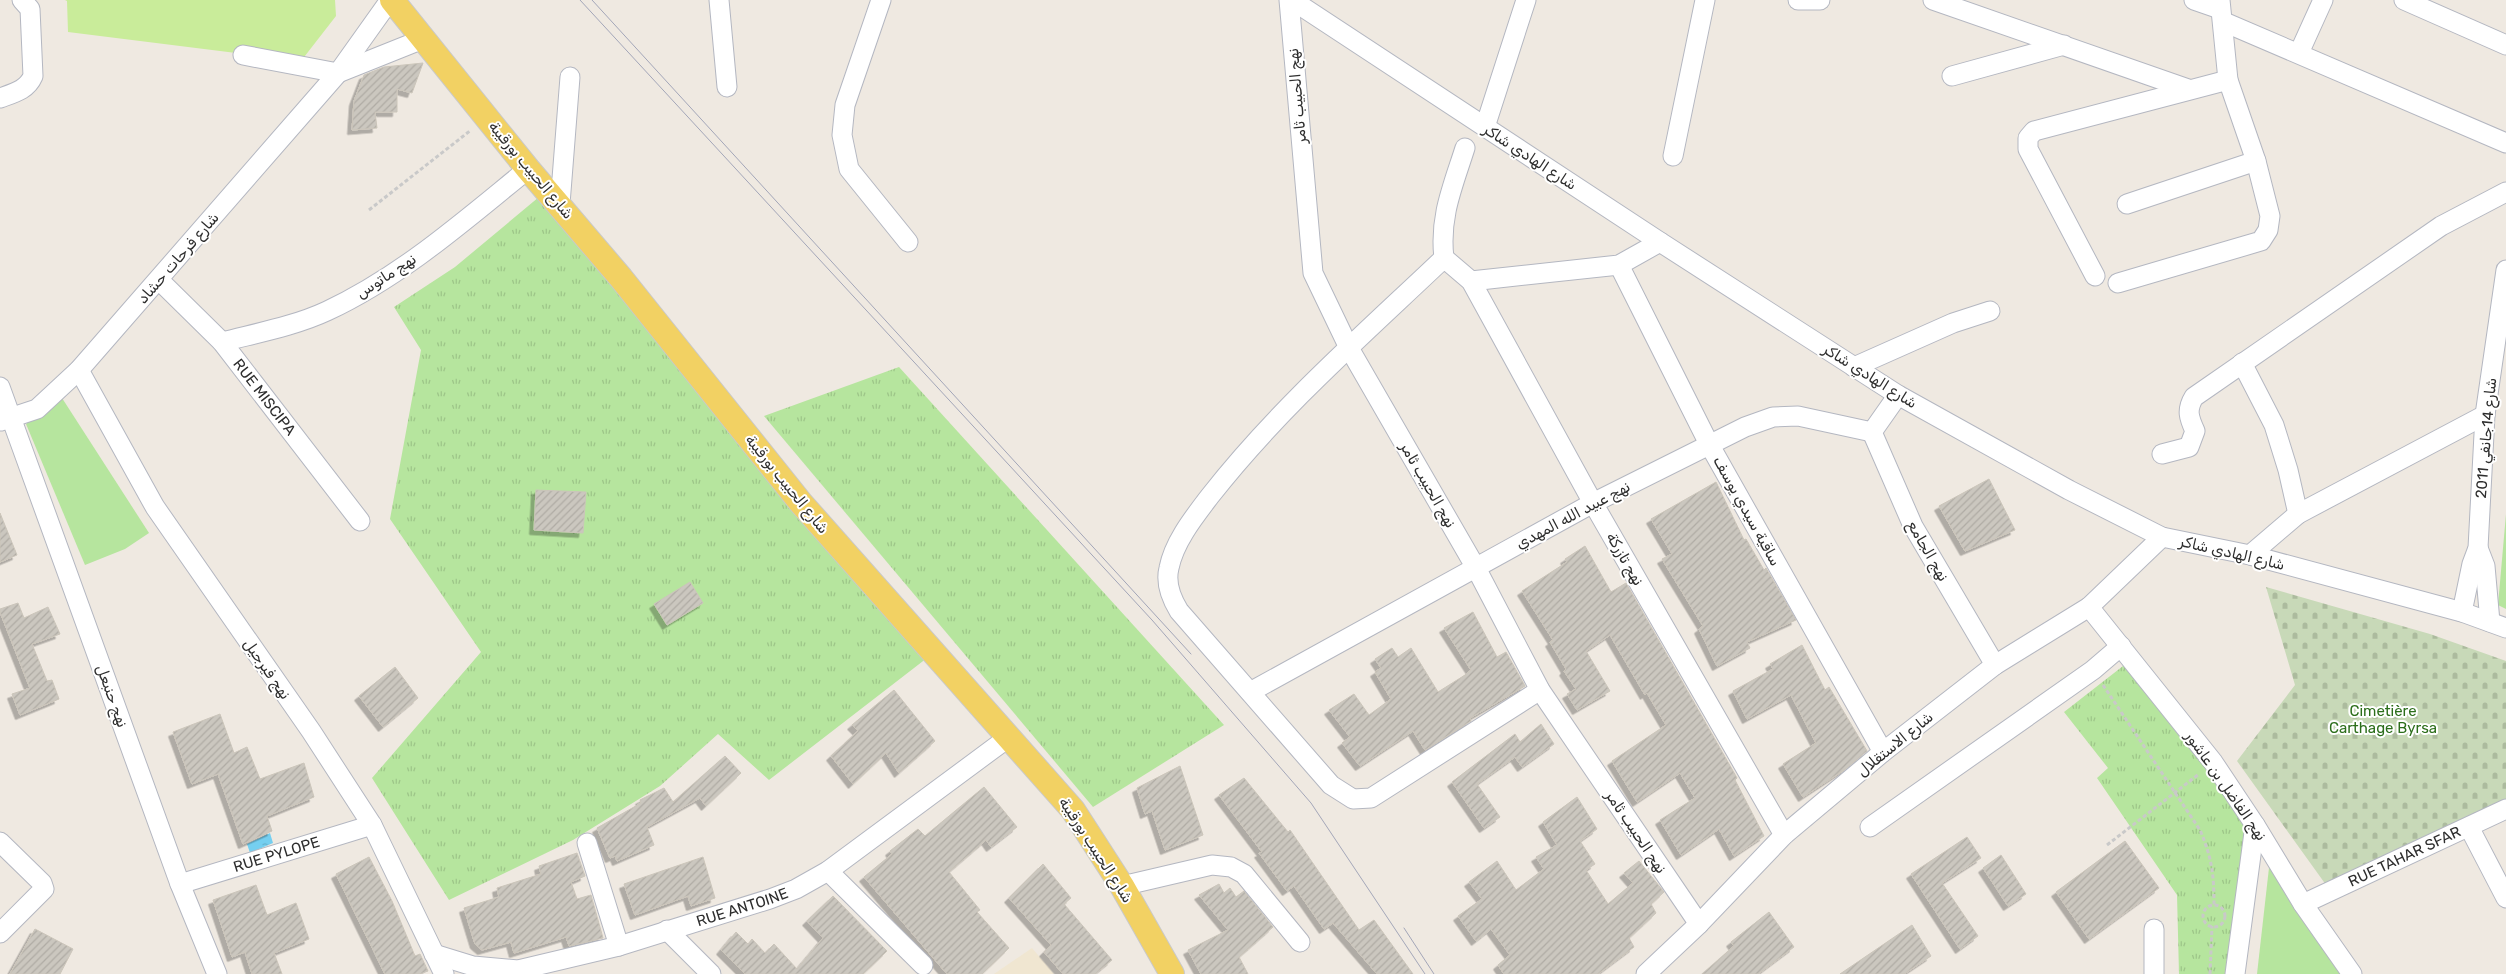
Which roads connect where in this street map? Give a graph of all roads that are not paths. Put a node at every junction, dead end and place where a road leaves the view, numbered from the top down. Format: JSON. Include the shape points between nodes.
{"nodes":[{"id":1,"x":22,"y":0,"type":"edge"},
{"id":2,"x":391,"y":0,"type":"edge"},
{"id":3,"x":720,"y":0,"type":"edge"},
{"id":4,"x":881,"y":0,"type":"edge"},
{"id":5,"x":1290,"y":0,"type":"edge"},
{"id":6,"x":1526,"y":0,"type":"edge"},
{"id":7,"x":1706,"y":0,"type":"edge"},
{"id":8,"x":1798,"y":0,"type":"edge"},
{"id":9,"x":1820,"y":0,"type":"edge"},
{"id":10,"x":1932,"y":0,"type":"edge"},
{"id":11,"x":2194,"y":0,"type":"edge"},
{"id":12,"x":2323,"y":0,"type":"edge"},
{"id":13,"x":2409,"y":1,"type":"edge"},
{"id":14,"x":2221,"y":11,"type":"edge"},
{"id":15,"x":423,"y":39,"type":"junction"},
{"id":16,"x":2064,"y":45,"type":"junction"},
{"id":17,"x":2506,"y":45,"type":"edge"},
{"id":18,"x":2299,"y":53,"type":"junction"},
{"id":19,"x":243,"y":55,"type":"dead end"},
{"id":20,"x":338,"y":72,"type":"junction"},
{"id":21,"x":1952,"y":76,"type":"dead end"},
{"id":22,"x":570,"y":77,"type":"dead end"},
{"id":23,"x":2228,"y":80,"type":"junction"},
{"id":24,"x":727,"y":86,"type":"dead end"},
{"id":25,"x":2188,"y":89,"type":"junction"},
{"id":26,"x":0,"y":98,"type":"edge"},
{"id":27,"x":1485,"y":128,"type":"junction"},
{"id":28,"x":2506,"y":143,"type":"edge"},
{"id":29,"x":1466,"y":148,"type":"dead end"},
{"id":30,"x":1673,"y":156,"type":"dead end"},
{"id":31,"x":2256,"y":161,"type":"junction"},
{"id":32,"x":528,"y":169,"type":"junction"},
{"id":33,"x":2506,"y":192,"type":"edge"},
{"id":34,"x":560,"y":204,"type":"junction"},
{"id":35,"x":2128,"y":204,"type":"dead end"},
{"id":36,"x":908,"y":242,"type":"dead end"},
{"id":37,"x":1660,"y":242,"type":"junction"},
{"id":38,"x":1444,"y":258,"type":"junction"},
{"id":39,"x":1619,"y":265,"type":"junction"},
{"id":40,"x":2506,"y":270,"type":"edge"},
{"id":41,"x":2095,"y":276,"type":"dead end"},
{"id":42,"x":159,"y":280,"type":"junction"},
{"id":43,"x":1471,"y":281,"type":"junction"},
{"id":44,"x":2118,"y":283,"type":"dead end"},
{"id":45,"x":1990,"y":311,"type":"dead end"},
{"id":46,"x":222,"y":342,"type":"junction"},
{"id":47,"x":1348,"y":348,"type":"junction"},
{"id":48,"x":2242,"y":363,"type":"junction"},
{"id":49,"x":1854,"y":367,"type":"junction"},
{"id":50,"x":79,"y":370,"type":"junction"},
{"id":51,"x":0,"y":387,"type":"edge"},
{"id":52,"x":1898,"y":395,"type":"junction"},
{"id":53,"x":2485,"y":415,"type":"junction"},
{"id":54,"x":6,"y":419,"type":"edge"},
{"id":55,"x":1872,"y":432,"type":"junction"},
{"id":56,"x":1709,"y":444,"type":"junction"},
{"id":57,"x":2162,"y":454,"type":"dead end"},
{"id":58,"x":1594,"y":503,"type":"junction"},
{"id":59,"x":2298,"y":514,"type":"junction"},
{"id":60,"x":360,"y":521,"type":"dead end"},
{"id":61,"x":2162,"y":537,"type":"junction"},
{"id":62,"x":2478,"y":548,"type":"junction"},
{"id":63,"x":2250,"y":555,"type":"junction"},
{"id":64,"x":1476,"y":568,"type":"junction"},
{"id":65,"x":2089,"y":607,"type":"junction"},
{"id":66,"x":2462,"y":612,"type":"junction"},
{"id":67,"x":2498,"y":625,"type":"edge"},
{"id":68,"x":2121,"y":646,"type":"junction"},
{"id":69,"x":1995,"y":665,"type":"junction"},
{"id":70,"x":1540,"y":690,"type":"junction"},
{"id":71,"x":1250,"y":692,"type":"junction"},
{"id":72,"x":1009,"y":737,"type":"junction"},
{"id":73,"x":1883,"y":752,"type":"junction"},
{"id":74,"x":2506,"y":809,"type":"edge"},
{"id":75,"x":372,"y":825,"type":"junction"},
{"id":76,"x":2255,"y":825,"type":"junction"},
{"id":77,"x":1870,"y":826,"type":"dead end"},
{"id":78,"x":2468,"y":827,"type":"junction"},
{"id":79,"x":1784,"y":835,"type":"junction"},
{"id":80,"x":0,"y":842,"type":"edge"},
{"id":81,"x":587,"y":843,"type":"dead end"},
{"id":82,"x":828,"y":871,"type":"junction"},
{"id":83,"x":180,"y":884,"type":"junction"},
{"id":84,"x":1122,"y":886,"type":"junction"},
{"id":85,"x":2506,"y":898,"type":"edge"},
{"id":86,"x":2303,"y":904,"type":"junction"},
{"id":87,"x":1699,"y":924,"type":"junction"},
{"id":88,"x":2154,"y":929,"type":"dead end"},
{"id":89,"x":667,"y":930,"type":"junction"},
{"id":90,"x":0,"y":933,"type":"edge"},
{"id":91,"x":1300,"y":942,"type":"dead end"},
{"id":92,"x":619,"y":946,"type":"junction"},
{"id":93,"x":434,"y":954,"type":"junction"},
{"id":94,"x":923,"y":965,"type":"dead end"},
{"id":95,"x":217,"y":974,"type":"edge"},
{"id":96,"x":444,"y":974,"type":"edge"},
{"id":97,"x":711,"y":974,"type":"edge"},
{"id":98,"x":1172,"y":974,"type":"edge"},
{"id":99,"x":1646,"y":974,"type":"edge"},
{"id":100,"x":2154,"y":974,"type":"edge"},
{"id":101,"x":2235,"y":974,"type":"edge"},
{"id":102,"x":2352,"y":974,"type":"edge"}],
"edges":[{"from":1,"to":26,"type":"street","via":[[30,9],[33,76],[30,85]]},
{"from":2,"to":15,"type":"main road","name":"شارع الحبيب بورقيبة"},
{"from":2,"to":20,"type":"street","name":"شارع فرحات حشاد"},
{"from":3,"to":24,"type":"street"},
{"from":4,"to":36,"type":"street","via":[[845,105],[842,135],[849,169]]},
{"from":5,"to":27,"type":"street","name":"شارع الهادي شاكر"},
{"from":5,"to":47,"type":"street","name":"نهج الحبيب ثامر","via":[[1313,273]]},
{"from":6,"to":27,"type":"street"},
{"from":7,"to":30,"type":"street"},
{"from":8,"to":9,"type":"street"},
{"from":10,"to":16,"type":"street"},
{"from":11,"to":14,"type":"street"},
{"from":12,"to":18,"type":"street"},
{"from":13,"to":17,"type":"street"},
{"from":14,"to":18,"type":"street"},
{"from":14,"to":23,"type":"street"},
{"from":15,"to":20,"type":"street","name":"شارع فرحات حشاد"},
{"from":15,"to":32,"type":"main road","name":"شارع الحبيب بورقيبة"},
{"from":16,"to":21,"type":"street"},
{"from":16,"to":25,"type":"street"},
{"from":18,"to":28,"type":"street"},
{"from":19,"to":20,"type":"street"},
{"from":20,"to":42,"type":"street","name":"شارع فرحات حشاد"},
{"from":22,"to":34,"type":"street"},
{"from":23,"to":25,"type":"street"},
{"from":23,"to":31,"type":"street"},
{"from":25,"to":41,"type":"street","via":[[2034,131],[2028,138],[2028,149]]},
{"from":27,"to":37,"type":"street","name":"شارع الهادي شاكر"},
{"from":29,"to":38,"type":"street","via":[[1444,215],[1441,236]]},
{"from":31,"to":35,"type":"street"},
{"from":31,"to":44,"type":"street","via":[[2270,216],[2268,230],[2261,241]]},
{"from":32,"to":34,"type":"main road","name":"شارع الحبيب بورقيبة"},
{"from":32,"to":46,"type":"street","name":"نهج ماتوس","via":[[438,242],[360,294],[326,311]]},
{"from":33,"to":48,"type":"street","via":[[2441,226]]},
{"from":34,"to":72,"type":"main road","name":"شارع الحبيب بورقيبة","via":[[801,502]]},
{"from":37,"to":39,"type":"street"},
{"from":37,"to":49,"type":"street","name":"شارع الهادي شاكر"},
{"from":38,"to":43,"type":"street"},
{"from":38,"to":47,"type":"street"},
{"from":39,"to":43,"type":"street"},
{"from":39,"to":56,"type":"street","name":"ساقية سيدي يوسف"},
{"from":40,"to":53,"type":"street","name":"شارع 14جانفي 2011"},
{"from":42,"to":46,"type":"street","name":"RUE MISCIPA"},
{"from":42,"to":50,"type":"street","name":"شارع فرحات حشاد"},
{"from":43,"to":58,"type":"street","name":"نهج تازركة"},
{"from":45,"to":49,"type":"street","via":[[1953,323]]},
{"from":46,"to":60,"type":"street","name":"RUE MISCIPA"},
{"from":47,"to":64,"type":"street","name":"نهج الحبيب ثامر"},
{"from":47,"to":71,"type":"street","via":[[1231,469],[1190,522],[1171,559],[1169,593],[1178,611]]},
{"from":48,"to":57,"type":"street","via":[[2194,397],[2188,416],[2195,431],[2190,447]]},
{"from":48,"to":59,"type":"street","via":[[2274,425]]},
{"from":49,"to":52,"type":"street","name":"شارع الهادي شاكر"},
{"from":50,"to":54,"type":"street","name":"شارع فرحات حشاد","via":[[37,409]]},
{"from":50,"to":75,"type":"street","name":"نهج فيرجيل","via":[[155,507]]},
{"from":51,"to":54,"type":"street","name":"نهج حنبعل"},
{"from":52,"to":55,"type":"street"},
{"from":52,"to":61,"type":"street","name":"شارع الهادي شاكر","via":[[2069,490]]},
{"from":53,"to":59,"type":"street"},
{"from":53,"to":62,"type":"street","name":"شارع 14جانفي 2011"},
{"from":54,"to":83,"type":"street","name":"نهج حنبعل"},
{"from":55,"to":56,"type":"street","name":"نهج عبيد الله المهدي","via":[[1798,416],[1773,417],[1745,426]]},
{"from":55,"to":69,"type":"street","name":"نهج الجامع","via":[[1913,526]]},
{"from":56,"to":58,"type":"street","name":"نهج عبيد الله المهدي"},
{"from":56,"to":73,"type":"street","name":"ساقية سيدي يوسف"},
{"from":58,"to":64,"type":"street","name":"نهج عبيد الله المهدي"},
{"from":58,"to":79,"type":"street","name":"نهج تازركة"},
{"from":59,"to":63,"type":"street"},
{"from":61,"to":63,"type":"street","name":"شارع الهادي شاكر"},
{"from":61,"to":65,"type":"street","name":"شارع الاستقلال"},
{"from":62,"to":66,"type":"street","name":"شارع 14جانفي 2011"},
{"from":62,"to":67,"type":"street","name":"شارع 14جانفي 2011"},
{"from":63,"to":66,"type":"street","name":"شارع الهادي شاكر"},
{"from":64,"to":70,"type":"street","name":"نهج الحبيب ثامر"},
{"from":64,"to":71,"type":"street","name":"نهج عبيد الله المهدي"},
{"from":65,"to":68,"type":"street","name":"نهج الفاضل بن عاشور"},
{"from":65,"to":69,"type":"street","name":"شارع الاستقلال"},
{"from":66,"to":67,"type":"street","name":"شارع الهادي شاكر"},
{"from":68,"to":76,"type":"street","name":"نهج الفاضل بن عاشور","via":[[2213,762]]},
{"from":68,"to":77,"type":"street","via":[[2093,670]]},
{"from":69,"to":73,"type":"street","name":"شارع الاستقلال"},
{"from":70,"to":71,"type":"street","via":[[1371,798],[1360,800],[1346,796],[1331,785]]},
{"from":70,"to":87,"type":"street","name":"نهج الحبيب ثامر"},
{"from":72,"to":82,"type":"street","name":"RUE ANTOINE"},
{"from":72,"to":84,"type":"main road","name":"شارع الحبيب بورقيبة","via":[[1073,810]]},
{"from":73,"to":79,"type":"street","name":"شارع الاستقلال"},
{"from":74,"to":78,"type":"street","name":"RUE TAHAR SFAR"},
{"from":75,"to":83,"type":"street","name":"RUE PYLOPE"},
{"from":75,"to":93,"type":"street","name":"نهج فيرجيل"},
{"from":76,"to":86,"type":"street","name":"نهج الفاضل بن عاشور"},
{"from":76,"to":101,"type":"street"},
{"from":78,"to":85,"type":"street"},
{"from":78,"to":86,"type":"street","name":"RUE TAHAR SFAR"},
{"from":79,"to":87,"type":"street","name":"شارع الاستقلال"},
{"from":80,"to":90,"type":"street","via":[[42,883],[42,892]]},
{"from":81,"to":92,"type":"street"},
{"from":82,"to":89,"type":"street","name":"RUE ANTOINE","via":[[770,899]]},
{"from":82,"to":94,"type":"street"},
{"from":83,"to":95,"type":"street","name":"نهج حنبعل"},
{"from":84,"to":91,"type":"street","via":[[1212,865],[1231,867],[1244,874]]},
{"from":84,"to":98,"type":"main road","name":"شارع الحبيب بورقيبة"},
{"from":86,"to":102,"type":"street","name":"نهج الفاضل بن عاشور"},
{"from":87,"to":99,"type":"street","name":"شارع الاستقلال"},
{"from":88,"to":100,"type":"street"},
{"from":89,"to":92,"type":"street","name":"RUE ANTOINE"},
{"from":89,"to":97,"type":"street"},
{"from":92,"to":93,"type":"street","name":"RUE ANTOINE","via":[[518,970],[473,966]]},
{"from":93,"to":96,"type":"street","name":"نهج فيرجيل"}]}
